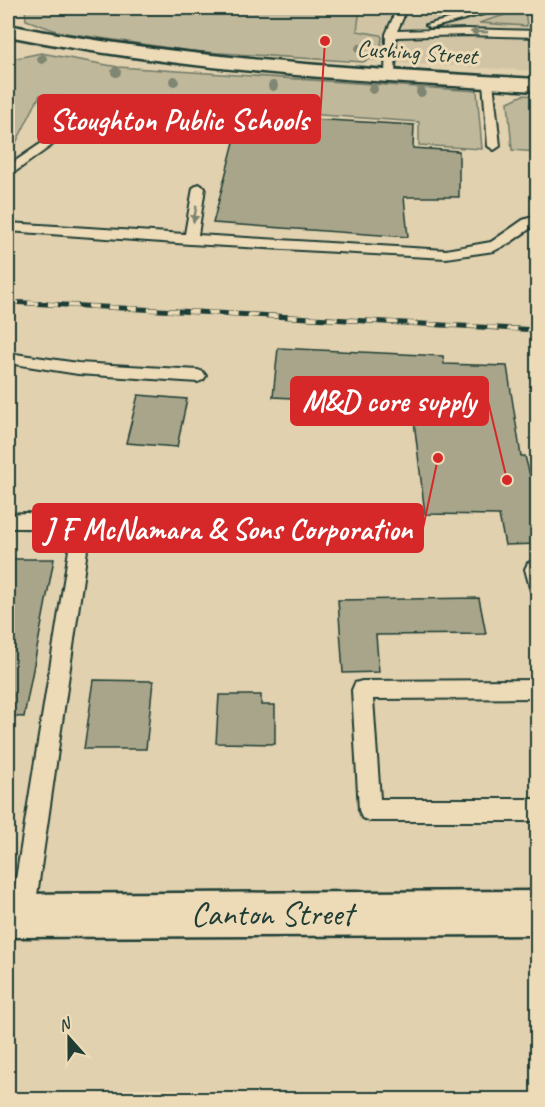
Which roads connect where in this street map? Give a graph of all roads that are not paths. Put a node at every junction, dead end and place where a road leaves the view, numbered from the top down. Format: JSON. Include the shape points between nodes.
{"nodes":[{"id":1,"x":399,"y":8,"type":"edge"},
{"id":2,"x":501,"y":8,"type":"edge"},
{"id":3,"x":8,"y":31,"type":"edge"},
{"id":4,"x":391,"y":34,"type":"junction"},
{"id":5,"x":537,"y":34,"type":"edge"},
{"id":6,"x":390,"y":76,"type":"junction"},
{"id":7,"x":488,"y":82,"type":"junction"},
{"id":8,"x":537,"y":85,"type":"edge"},
{"id":9,"x":80,"y":120,"type":"dead end"},
{"id":10,"x":494,"y":146,"type":"dead end"},
{"id":11,"x":8,"y":171,"type":"edge"},
{"id":12,"x":199,"y":188,"type":"dead end"},
{"id":13,"x":537,"y":219,"type":"edge"},
{"id":14,"x":8,"y":227,"type":"edge"},
{"id":15,"x":190,"y":240,"type":"junction"},
{"id":16,"x":8,"y":358,"type":"edge"},
{"id":17,"x":198,"y":376,"type":"dead end"},
{"id":18,"x":8,"y":520,"type":"edge"},
{"id":19,"x":537,"y":689,"type":"edge"},
{"id":20,"x":537,"y":810,"type":"edge"},
{"id":21,"x":537,"y":913,"type":"edge"},
{"id":22,"x":15,"y":916,"type":"edge"}],
"edges":[{"from":1,"to":4,"type":"lane"},
{"from":2,"to":4,"type":"lane"},
{"from":3,"to":6,"type":"street","name":"Cushing Street","via":[[71,45],[164,58]]},
{"from":5,"to":4,"type":"lane","one_way":true},
{"from":4,"to":6,"type":"lane"},
{"from":6,"to":7,"type":"street","name":"Cushing Street"},
{"from":7,"to":8,"type":"street","name":"Cushing Street"},
{"from":7,"to":10,"type":"lane"},
{"from":9,"to":11,"type":"lane"},
{"from":12,"to":15,"type":"lane","one_way":true},
{"from":13,"to":15,"type":"lane","via":[[494,246],[447,254]]},
{"from":14,"to":15,"type":"lane"},
{"from":16,"to":17,"type":"lane","via":[[89,370]]},
{"from":18,"to":22,"type":"lane","via":[[56,524],[76,536],[78,550]]},
{"from":19,"to":20,"type":"lane","via":[[362,690],[370,810]]},
{"from":21,"to":22,"type":"street","name":"Canton Street"}]}
